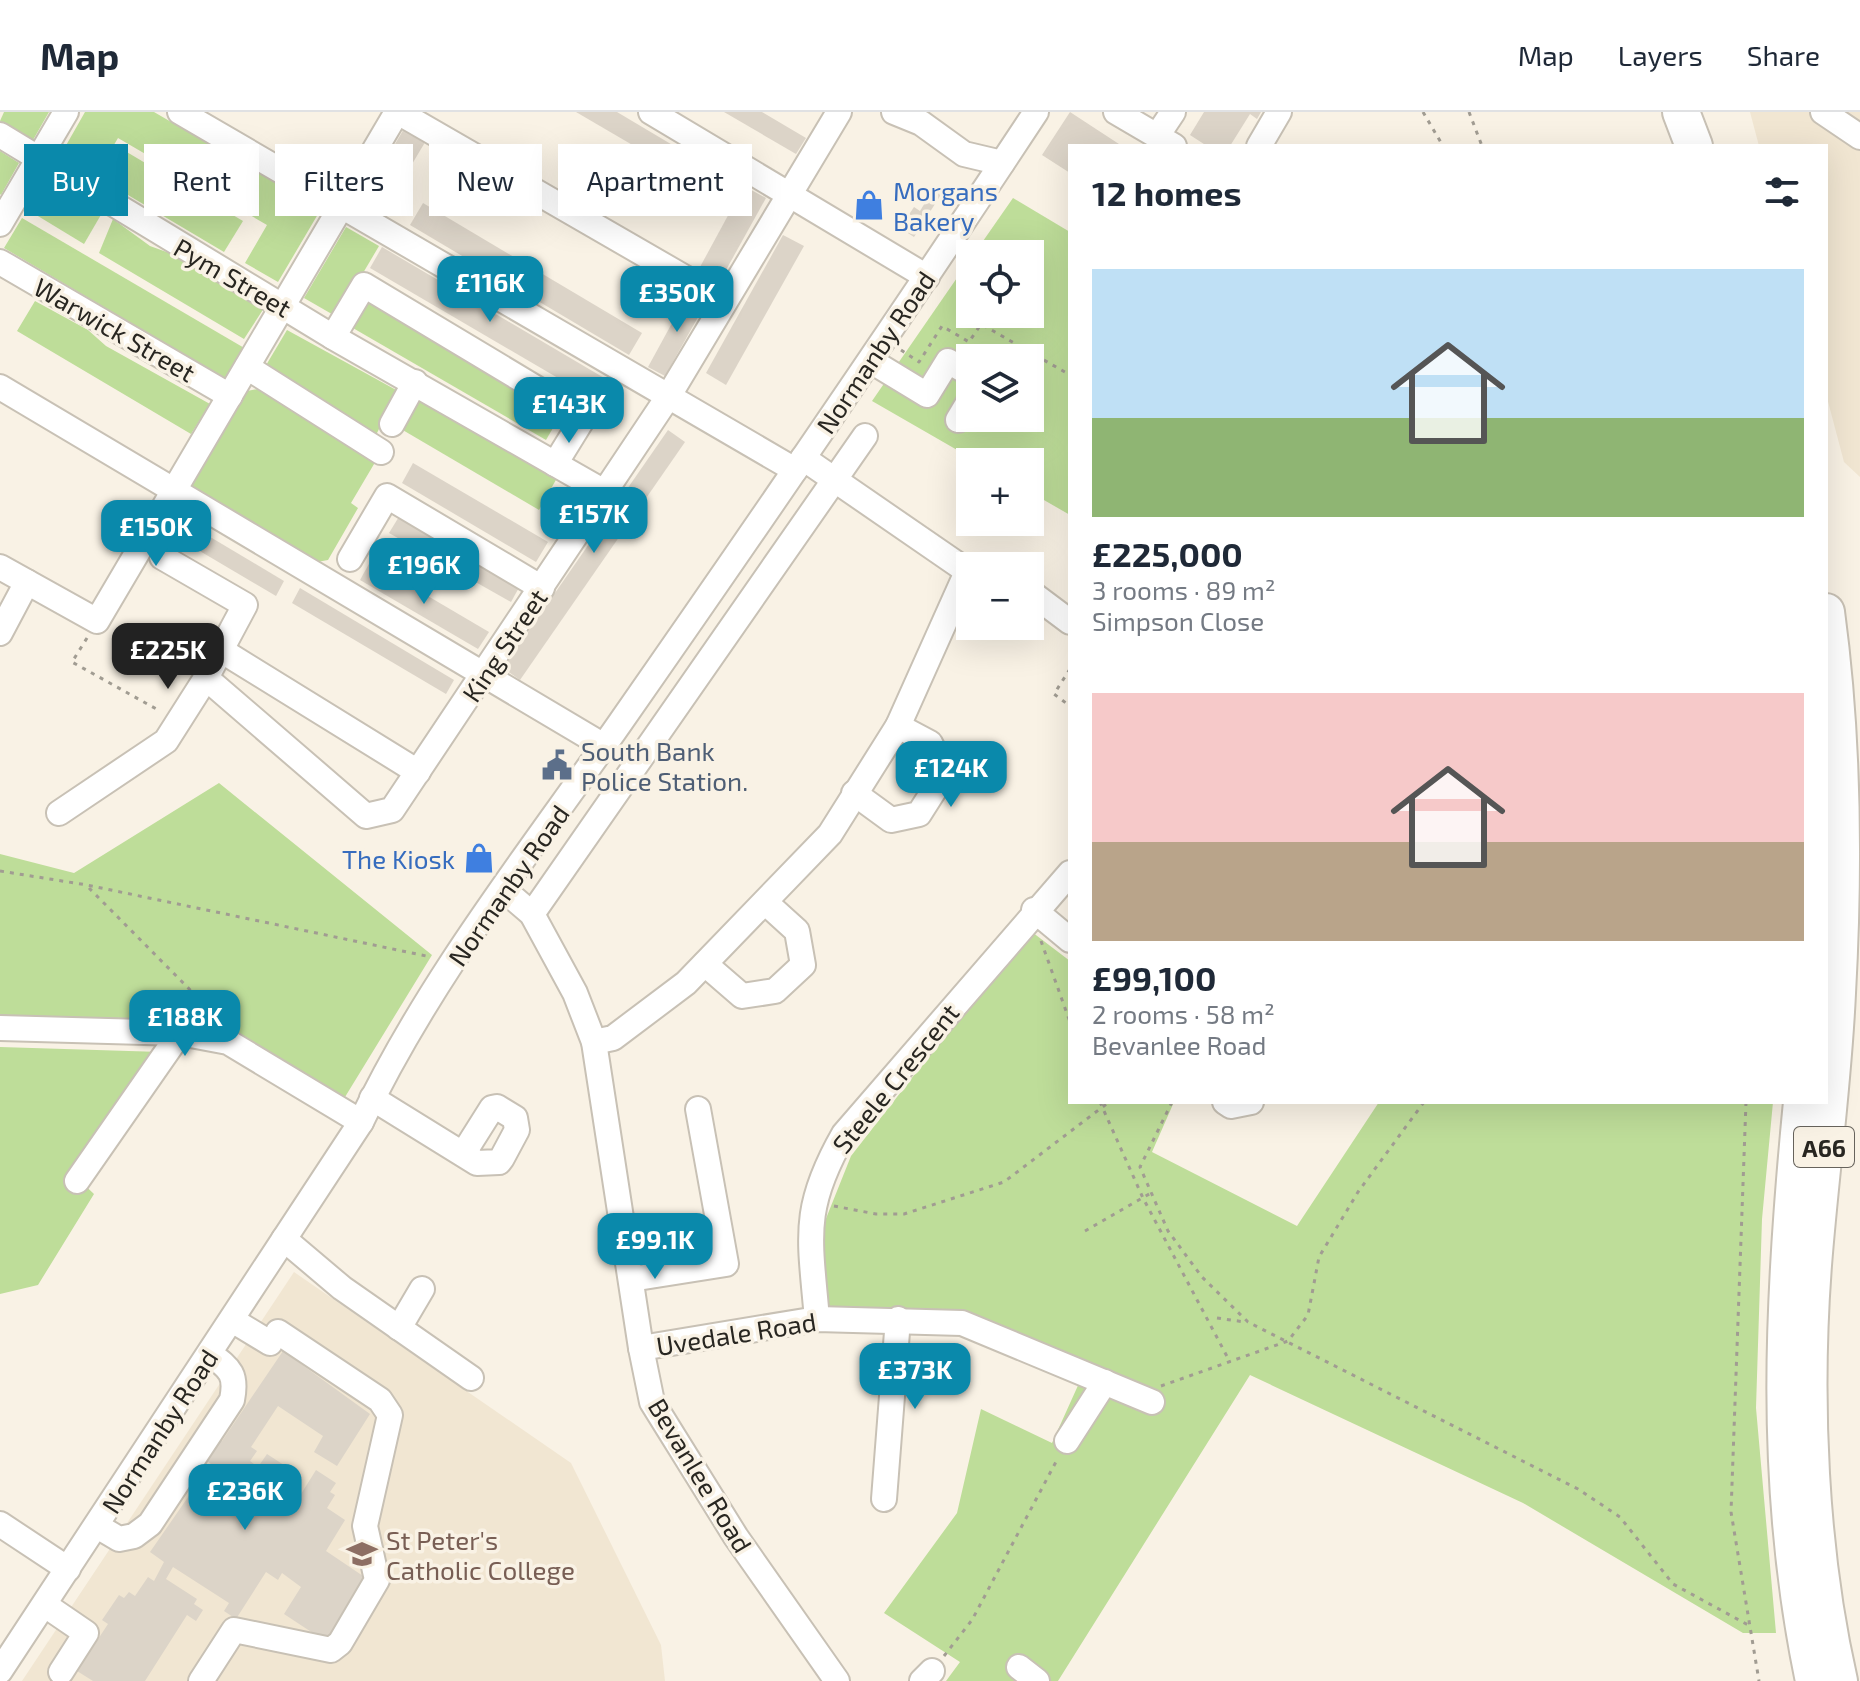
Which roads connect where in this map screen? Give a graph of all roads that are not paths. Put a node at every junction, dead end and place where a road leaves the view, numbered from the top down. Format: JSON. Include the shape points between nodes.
{"nodes":[{"id":1,"x":66,"y":112,"type":"edge"},
{"id":2,"x":180,"y":112,"type":"edge"},
{"id":3,"x":398,"y":112,"type":"edge"},
{"id":4,"x":651,"y":112,"type":"edge"},
{"id":5,"x":839,"y":112,"type":"edge"},
{"id":6,"x":894,"y":112,"type":"edge"},
{"id":7,"x":1036,"y":112,"type":"edge"},
{"id":8,"x":1116,"y":112,"type":"edge"},
{"id":9,"x":1173,"y":112,"type":"edge"},
{"id":10,"x":1279,"y":112,"type":"edge"},
{"id":11,"x":1681,"y":112,"type":"edge"},
{"id":12,"x":1707,"y":112,"type":"edge"},
{"id":13,"x":1823,"y":112,"type":"edge"},
{"id":14,"x":0,"y":135,"type":"edge"},
{"id":15,"x":1860,"y":137,"type":"edge"},
{"id":16,"x":1166,"y":141,"type":"edge"},
{"id":17,"x":47,"y":144,"type":"edge"},
{"id":18,"x":379,"y":144,"type":"edge"},
{"id":19,"x":1260,"y":144,"type":"edge"},
{"id":20,"x":1693,"y":144,"type":"edge"},
{"id":21,"x":1718,"y":144,"type":"edge"},
{"id":22,"x":24,"y":149,"type":"edge"},
{"id":23,"x":1002,"y":163,"type":"junction"},
{"id":24,"x":275,"y":169,"type":"edge"},
{"id":25,"x":24,"y":183,"type":"edge"},
{"id":26,"x":789,"y":193,"type":"junction"},
{"id":27,"x":128,"y":215,"type":"edge"},
{"id":28,"x":336,"y":216,"type":"edge"},
{"id":29,"x":355,"y":216,"type":"edge"},
{"id":30,"x":0,"y":224,"type":"edge"},
{"id":31,"x":0,"y":262,"type":"edge"},
{"id":32,"x":927,"y":277,"type":"junction"},
{"id":33,"x":725,"y":301,"type":"junction"},
{"id":34,"x":283,"y":305,"type":"junction"},
{"id":35,"x":333,"y":337,"type":"junction"},
{"id":36,"x":871,"y":361,"type":"junction"},
{"id":37,"x":956,"y":366,"type":"edge"},
{"id":38,"x":247,"y":367,"type":"junction"},
{"id":39,"x":415,"y":382,"type":"junction"},
{"id":40,"x":0,"y":387,"type":"edge"},
{"id":41,"x":230,"y":396,"type":"junction"},
{"id":42,"x":668,"y":397,"type":"junction"},
{"id":43,"x":392,"y":424,"type":"dead end"},
{"id":44,"x":865,"y":436,"type":"dead end"},
{"id":45,"x":381,"y":452,"type":"dead end"},
{"id":46,"x":555,"y":464,"type":"junction"},
{"id":47,"x":799,"y":464,"type":"junction"},
{"id":48,"x":835,"y":481,"type":"junction"},
{"id":49,"x":174,"y":490,"type":"junction"},
{"id":50,"x":606,"y":493,"type":"junction"},
{"id":51,"x":162,"y":557,"type":"dead end"},
{"id":52,"x":350,"y":559,"type":"dead end"},
{"id":53,"x":956,"y":565,"type":"edge"},
{"id":54,"x":0,"y":567,"type":"edge"},
{"id":55,"x":27,"y":582,"type":"junction"},
{"id":56,"x":542,"y":588,"type":"junction"},
{"id":57,"x":956,"y":599,"type":"edge"},
{"id":58,"x":1044,"y":602,"type":"edge"},
{"id":59,"x":1068,"y":620,"type":"edge"},
{"id":60,"x":1828,"y":628,"type":"edge"},
{"id":61,"x":0,"y":633,"type":"edge"},
{"id":62,"x":219,"y":649,"type":"junction"},
{"id":63,"x":484,"y":674,"type":"junction"},
{"id":64,"x":206,"y":678,"type":"junction"},
{"id":65,"x":898,"y":726,"type":"junction"},
{"id":66,"x":604,"y":746,"type":"junction"},
{"id":67,"x":418,"y":772,"type":"junction"},
{"id":68,"x":854,"y":793,"type":"junction"},
{"id":69,"x":59,"y":813,"type":"dead end"},
{"id":70,"x":1068,"y":875,"type":"edge"},
{"id":71,"x":503,"y":889,"type":"junction"},
{"id":72,"x":766,"y":903,"type":"junction"},
{"id":73,"x":1034,"y":910,"type":"junction"},
{"id":74,"x":532,"y":914,"type":"junction"},
{"id":75,"x":1068,"y":938,"type":"edge"},
{"id":76,"x":705,"y":964,"type":"junction"},
{"id":77,"x":0,"y":1028,"type":"edge"},
{"id":78,"x":180,"y":1033,"type":"junction"},
{"id":79,"x":594,"y":1042,"type":"junction"},
{"id":80,"x":1828,"y":1097,"type":"edge"},
{"id":81,"x":372,"y":1098,"type":"junction"},
{"id":82,"x":1802,"y":1104,"type":"edge"},
{"id":83,"x":1827,"y":1104,"type":"edge"},
{"id":84,"x":698,"y":1109,"type":"dead end"},
{"id":85,"x":361,"y":1122,"type":"junction"},
{"id":86,"x":463,"y":1154,"type":"dead end"},
{"id":87,"x":77,"y":1181,"type":"dead end"},
{"id":88,"x":284,"y":1239,"type":"junction"},
{"id":89,"x":631,"y":1279,"type":"junction"},
{"id":90,"x":422,"y":1289,"type":"dead end"},
{"id":91,"x":817,"y":1319,"type":"junction"},
{"id":92,"x":898,"y":1319,"type":"junction"},
{"id":93,"x":232,"y":1320,"type":"junction"},
{"id":94,"x":399,"y":1328,"type":"junction"},
{"id":95,"x":641,"y":1348,"type":"junction"},
{"id":96,"x":210,"y":1354,"type":"junction"},
{"id":97,"x":471,"y":1378,"type":"dead end"},
{"id":98,"x":1105,"y":1382,"type":"junction"},
{"id":99,"x":1144,"y":1399,"type":"road end"},
{"id":100,"x":1067,"y":1441,"type":"road end"},
{"id":101,"x":884,"y":1499,"type":"dead end"},
{"id":102,"x":0,"y":1524,"type":"edge"},
{"id":103,"x":97,"y":1526,"type":"junction"},
{"id":104,"x":68,"y":1569,"type":"junction"},
{"id":105,"x":45,"y":1605,"type":"junction"},
{"id":106,"x":0,"y":1671,"type":"edge"},
{"id":107,"x":61,"y":1672,"type":"dead end"},
{"id":108,"x":201,"y":1681,"type":"edge"},
{"id":109,"x":837,"y":1681,"type":"edge"},
{"id":110,"x":1814,"y":1681,"type":"edge"},
{"id":111,"x":1839,"y":1681,"type":"edge"}],
"edges":[{"from":1,"to":17,"type":"street"},
{"from":2,"to":24,"type":"street"},
{"from":3,"to":18,"type":"street"},
{"from":3,"to":33,"type":"street"},
{"from":4,"to":26,"type":"street"},
{"from":5,"to":26,"type":"street","name":"King Street"},
{"from":6,"to":23,"type":"street","via":[[921,123],[964,154]]},
{"from":7,"to":23,"type":"street","name":"Normanby Road"},
{"from":8,"to":16,"type":"street"},
{"from":9,"to":16,"type":"street"},
{"from":10,"to":19,"type":"street"},
{"from":11,"to":20,"type":"highway"},
{"from":12,"to":21,"type":"highway"},
{"from":13,"to":15,"type":"street"},
{"from":14,"to":22,"type":"street","name":"Pym Street"},
{"from":23,"to":32,"type":"street","name":"Normanby Road"},
{"from":25,"to":30,"type":"street"},
{"from":26,"to":32,"type":"street"},
{"from":26,"to":33,"type":"street","name":"King Street"},
{"from":27,"to":34,"type":"street","name":"Pym Street"},
{"from":28,"to":34,"type":"street"},
{"from":29,"to":42,"type":"street"},
{"from":31,"to":41,"type":"street","name":"Warwick Street"},
{"from":32,"to":36,"type":"street","name":"Normanby Road"},
{"from":33,"to":42,"type":"street","name":"King Street"},
{"from":34,"to":35,"type":"street","name":"Pym Street"},
{"from":34,"to":38,"type":"street"},
{"from":35,"to":39,"type":"street","name":"Pym Street"},
{"from":35,"to":46,"type":"street","via":[[364,285],[584,417]]},
{"from":36,"to":37,"type":"street","via":[[927,395],[948,361]]},
{"from":36,"to":47,"type":"street","name":"Normanby Road"},
{"from":38,"to":41,"type":"street"},
{"from":38,"to":45,"type":"street"},
{"from":39,"to":43,"type":"street"},
{"from":39,"to":46,"type":"street","name":"Pym Street"},
{"from":40,"to":49,"type":"street"},
{"from":41,"to":49,"type":"street"},
{"from":42,"to":47,"type":"street"},
{"from":42,"to":50,"type":"street","name":"King Street"},
{"from":44,"to":48,"type":"street"},
{"from":46,"to":50,"type":"street"},
{"from":47,"to":48,"type":"street"},
{"from":47,"to":66,"type":"street","name":"Normanby Road"},
{"from":48,"to":53,"type":"street"},
{"from":48,"to":74,"type":"street"},
{"from":49,"to":55,"type":"street","via":[[97,621]]},
{"from":49,"to":63,"type":"street"},
{"from":50,"to":56,"type":"street","name":"King Street"},
{"from":51,"to":62,"type":"street","via":[[245,605]]},
{"from":52,"to":56,"type":"street","via":[[387,496]]},
{"from":54,"to":55,"type":"street"},
{"from":55,"to":61,"type":"street"},
{"from":56,"to":63,"type":"street","name":"King Street"},
{"from":57,"to":65,"type":"street"},
{"from":58,"to":59,"type":"street"},
{"from":60,"to":80,"type":"highway","number":"A66","via":[[1841,827],[1837,994]]},
{"from":62,"to":64,"type":"street"},
{"from":62,"to":67,"type":"street"},
{"from":63,"to":66,"type":"street"},
{"from":63,"to":67,"type":"street","name":"King Street"},
{"from":64,"to":67,"type":"street","name":"King Street","via":[[366,816],[392,810]]},
{"from":64,"to":69,"type":"street","via":[[166,741]]},
{"from":65,"to":68,"type":"street"},
{"from":65,"to":68,"type":"street","via":[[930,743],[945,773],[919,814],[891,820]]},
{"from":66,"to":71,"type":"street","name":"Normanby Road"},
{"from":68,"to":72,"type":"street","via":[[830,834]]},
{"from":70,"to":73,"type":"street","name":"Steele Crescent"},
{"from":71,"to":74,"type":"street","name":"Bevanlee Road"},
{"from":71,"to":81,"type":"street","name":"Normanby Road"},
{"from":72,"to":76,"type":"street"},
{"from":72,"to":76,"type":"street","via":[[797,931],[803,965],[775,991],[742,996]]},
{"from":73,"to":75,"type":"street"},
{"from":73,"to":91,"type":"street","name":"Steele Crescent","via":[[844,1134],[823,1170],[810,1228]]},
{"from":74,"to":79,"type":"street","name":"Bevanlee Road","via":[[575,993]]},
{"from":76,"to":79,"type":"street","via":[[613,1038]]},
{"from":77,"to":78,"type":"street"},
{"from":78,"to":85,"type":"street","via":[[228,1042]]},
{"from":78,"to":87,"type":"street"},
{"from":79,"to":89,"type":"street","name":"Bevanlee Road"},
{"from":81,"to":85,"type":"street","name":"Normanby Road"},
{"from":81,"to":86,"type":"street"},
{"from":82,"to":110,"type":"highway","number":"A66","via":[[1783,1339],[1794,1557]]},
{"from":83,"to":111,"type":"highway","number":"A66","via":[[1813,1268],[1809,1407],[1817,1525]]},
{"from":84,"to":89,"type":"street","via":[[726,1264]]},
{"from":85,"to":88,"type":"street","name":"Normanby Road"},
{"from":88,"to":93,"type":"street","name":"Normanby Road"},
{"from":88,"to":94,"type":"street"},
{"from":89,"to":95,"type":"street","name":"Bevanlee Road"},
{"from":90,"to":94,"type":"street"},
{"from":91,"to":92,"type":"street","name":"Uvedale Road"},
{"from":91,"to":95,"type":"street","name":"Uvedale Road"},
{"from":92,"to":98,"type":"street","name":"Uvedale Road","via":[[962,1323]]},
{"from":92,"to":101,"type":"street"},
{"from":93,"to":96,"type":"street","name":"Normanby Road"},
{"from":93,"to":108,"type":"street","via":[[274,1338],[380,1400],[390,1415],[365,1526],[377,1580],[331,1650],[234,1630]]},
{"from":94,"to":97,"type":"street"},
{"from":95,"to":109,"type":"street","name":"Bevanlee Road","via":[[652,1402],[736,1537]]},
{"from":96,"to":103,"type":"street","name":"Normanby Road"},
{"from":96,"to":103,"type":"street","via":[[232,1369],[232,1400],[150,1524],[119,1539]]},
{"from":98,"to":99,"type":"street","name":"Uvedale Road"},
{"from":98,"to":100,"type":"street"},
{"from":102,"to":104,"type":"street"},
{"from":103,"to":104,"type":"street","name":"Normanby Road"},
{"from":104,"to":105,"type":"street","name":"Normanby Road"},
{"from":105,"to":106,"type":"street","name":"Normanby Road"},
{"from":105,"to":107,"type":"street","via":[[86,1633]]}]}
